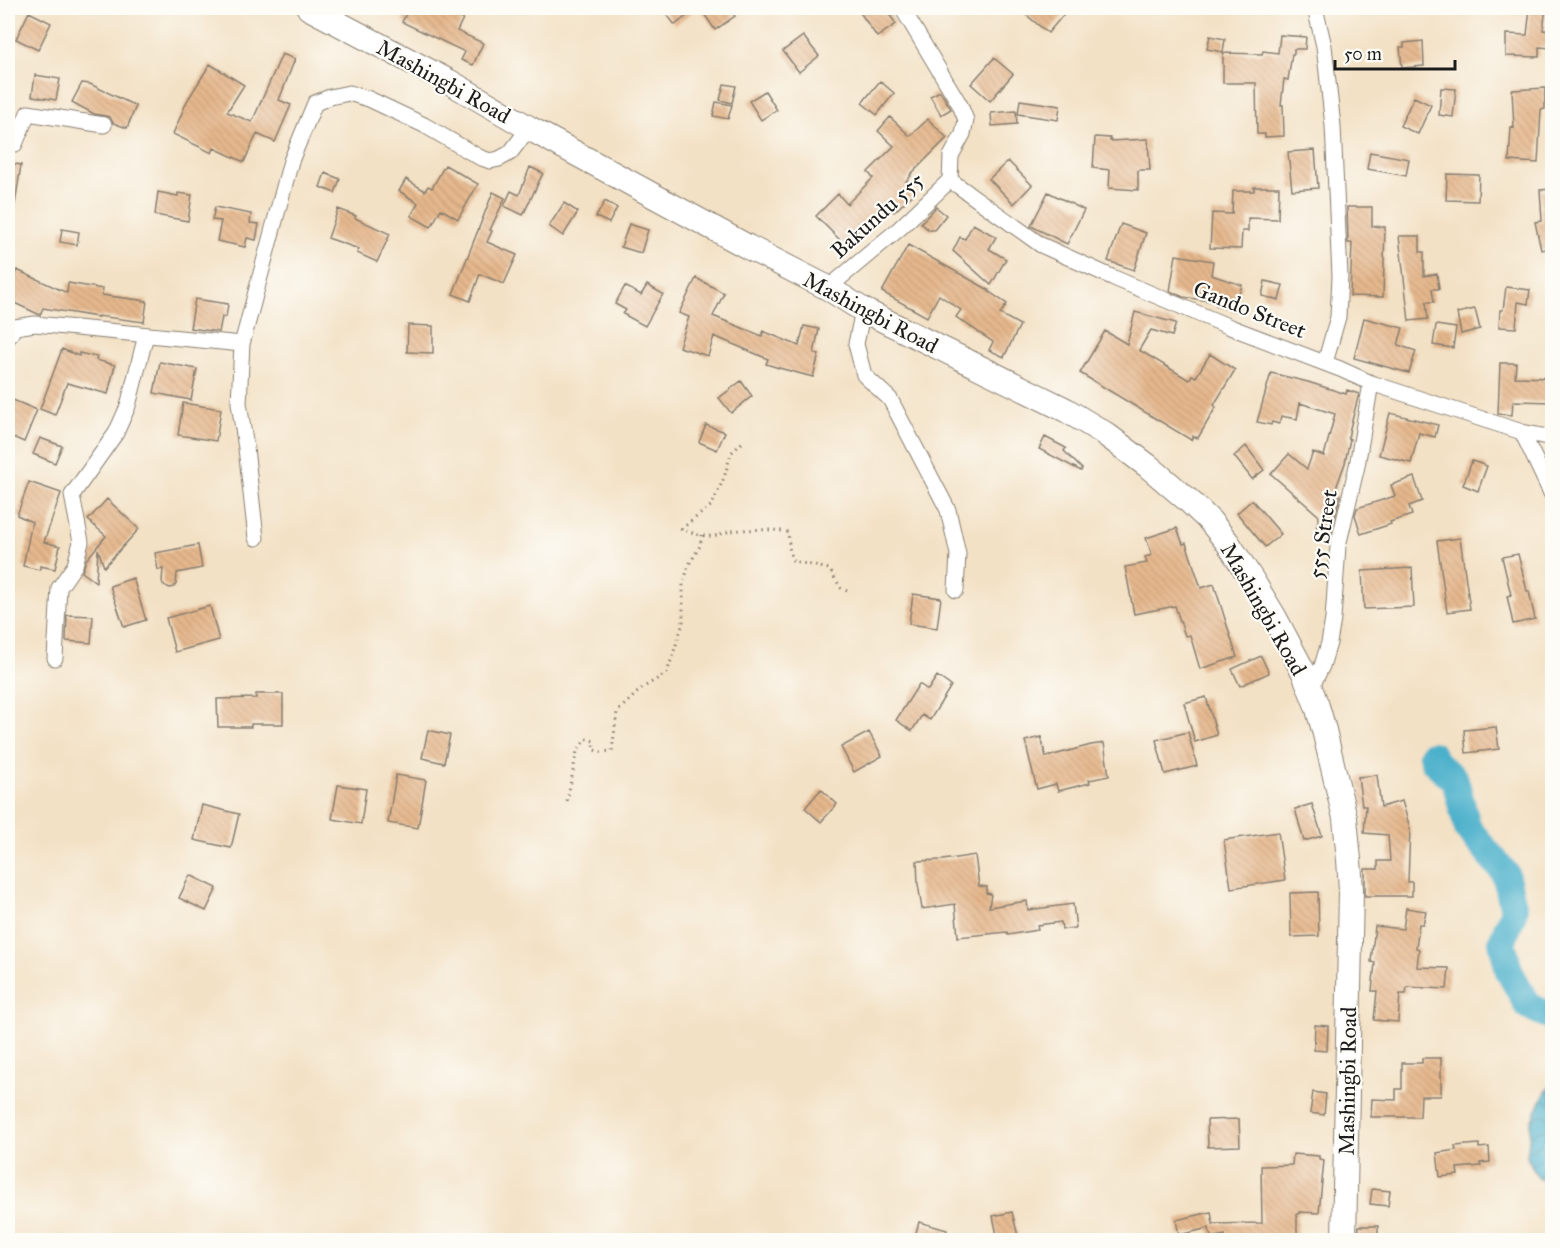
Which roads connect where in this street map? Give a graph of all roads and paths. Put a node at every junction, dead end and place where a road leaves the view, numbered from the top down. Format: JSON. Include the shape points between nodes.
{"nodes":[{"id":1,"x":309,"y":8,"type":"edge"},
{"id":2,"x":902,"y":8,"type":"edge"},
{"id":3,"x":1315,"y":8,"type":"edge"},
{"id":4,"x":104,"y":125,"type":"dead end"},
{"id":5,"x":529,"y":128,"type":"junction"},
{"id":6,"x":8,"y":144,"type":"edge"},
{"id":7,"x":950,"y":180,"type":"junction"},
{"id":8,"x":828,"y":288,"type":"junction"},
{"id":9,"x":863,"y":310,"type":"junction"},
{"id":10,"x":146,"y":335,"type":"junction"},
{"id":11,"x":8,"y":338,"type":"edge"},
{"id":12,"x":242,"y":344,"type":"junction"},
{"id":13,"x":1325,"y":363,"type":"junction"},
{"id":14,"x":1371,"y":383,"type":"junction"},
{"id":15,"x":1522,"y":432,"type":"junction"},
{"id":16,"x":1552,"y":438,"type":"edge"},
{"id":17,"x":744,"y":441,"type":"dead end"},
{"id":18,"x":1552,"y":495,"type":"edge"},
{"id":19,"x":702,"y":535,"type":"junction"},
{"id":20,"x":256,"y":538,"type":"dead end"},
{"id":21,"x":956,"y":590,"type":"dead end"},
{"id":22,"x":851,"y":593,"type":"dead end"},
{"id":23,"x":55,"y":658,"type":"dead end"},
{"id":24,"x":1310,"y":690,"type":"junction"},
{"id":25,"x":567,"y":801,"type":"dead end"},
{"id":26,"x":1344,"y":1240,"type":"edge"}],
"edges":[{"from":1,"to":5,"type":"main road","name":"Mashingbi Road"},
{"from":2,"to":7,"type":"street","name":"Bakundu 555","via":[[966,120],[951,156]]},
{"from":3,"to":13,"type":"street","via":[[1333,126],[1340,276],[1338,316]]},
{"from":4,"to":6,"type":"street","via":[[28,113],[15,144]]},
{"from":5,"to":8,"type":"main road","name":"Mashingbi Road"},
{"from":5,"to":12,"type":"street","via":[[510,153],[490,161],[369,99],[349,93],[315,103],[291,160]]},
{"from":7,"to":8,"type":"street","name":"Bakundu 555"},
{"from":7,"to":13,"type":"street","name":"Gando Street","via":[[1041,245],[1230,327]]},
{"from":8,"to":9,"type":"main road","name":"Mashingbi Road"},
{"from":9,"to":21,"type":"street","via":[[856,344],[864,375],[890,399],[948,510],[958,554]]},
{"from":9,"to":24,"type":"main road","name":"Mashingbi Road","via":[[1066,410],[1104,433],[1181,494],[1228,543],[1289,644]]},
{"from":10,"to":11,"type":"street","via":[[35,324],[15,327]]},
{"from":10,"to":12,"type":"street"},
{"from":10,"to":23,"type":"street","via":[[128,406],[116,433],[72,495],[81,542],[75,565],[59,588]]},
{"from":12,"to":20,"type":"street","via":[[239,403]]},
{"from":13,"to":14,"type":"street","name":"Gando Street"},
{"from":14,"to":15,"type":"street","name":"Gando Street"},
{"from":14,"to":24,"type":"street","name":"555 Street","via":[[1338,546],[1329,643]]},
{"from":15,"to":16,"type":"street","name":"Gando Street"},
{"from":15,"to":18,"type":"street"},
{"from":17,"to":19,"type":"path","via":[[731,453],[712,505],[680,530]]},
{"from":19,"to":22,"type":"path","via":[[746,530],[788,532],[793,561],[829,569],[841,588]]},
{"from":19,"to":25,"type":"path","via":[[683,583],[683,623],[667,673],[642,688],[617,712],[612,751],[594,750],[594,741],[586,739],[577,751]]},
{"from":24,"to":26,"type":"main road","name":"Mashingbi Road","via":[[1345,818],[1351,890]]}]}
